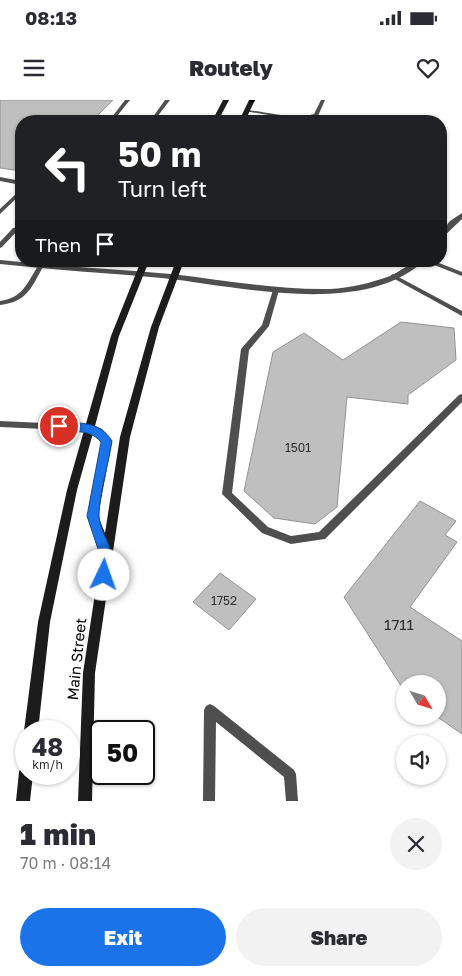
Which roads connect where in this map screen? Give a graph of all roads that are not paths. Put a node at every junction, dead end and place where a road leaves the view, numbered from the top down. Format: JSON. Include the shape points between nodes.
{"nodes":[{"id":1,"x":128,"y":100,"type":"edge"},
{"id":2,"x":168,"y":100,"type":"edge"},
{"id":3,"x":226,"y":100,"type":"edge"},
{"id":4,"x":252,"y":100,"type":"edge"},
{"id":5,"x":323,"y":100,"type":"edge"},
{"id":6,"x":247,"y":111,"type":"junction"},
{"id":7,"x":116,"y":115,"type":"edge"},
{"id":8,"x":157,"y":115,"type":"edge"},
{"id":9,"x":218,"y":115,"type":"edge"},
{"id":10,"x":245,"y":115,"type":"edge"},
{"id":11,"x":281,"y":115,"type":"edge"},
{"id":12,"x":314,"y":115,"type":"edge"},
{"id":13,"x":0,"y":179,"type":"edge"},
{"id":14,"x":15,"y":182,"type":"edge"},
{"id":15,"x":15,"y":197,"type":"edge"},
{"id":16,"x":0,"y":200,"type":"edge"},
{"id":17,"x":10,"y":202,"type":"junction"},
{"id":18,"x":0,"y":212,"type":"edge"},
{"id":19,"x":462,"y":215,"type":"edge"},
{"id":20,"x":447,"y":229,"type":"edge"},
{"id":21,"x":15,"y":232,"type":"edge"},
{"id":22,"x":0,"y":246,"type":"edge"},
{"id":23,"x":0,"y":262,"type":"edge"},
{"id":24,"x":15,"y":264,"type":"edge"},
{"id":25,"x":40,"y":267,"type":"joint"},
{"id":26,"x":142,"y":267,"type":"edge"},
{"id":27,"x":177,"y":267,"type":"edge"},
{"id":28,"x":409,"y":267,"type":"edge"},
{"id":29,"x":443,"y":267,"type":"edge"},
{"id":30,"x":138,"y":274,"type":"junction"},
{"id":31,"x":462,"y":274,"type":"edge"},
{"id":32,"x":393,"y":276,"type":"junction"},
{"id":33,"x":172,"y":277,"type":"junction"},
{"id":34,"x":276,"y":290,"type":"junction"},
{"id":35,"x":0,"y":303,"type":"edge"},
{"id":36,"x":462,"y":314,"type":"edge"},
{"id":37,"x":462,"y":397,"type":"edge"},
{"id":38,"x":0,"y":424,"type":"edge"},
{"id":39,"x":89,"y":428,"type":"junction"},
{"id":40,"x":107,"y":555,"type":"junction"},
{"id":41,"x":32,"y":720,"type":"edge"},
{"id":42,"x":25,"y":785,"type":"edge"},
{"id":43,"x":23,"y":801,"type":"edge"},
{"id":44,"x":85,"y":801,"type":"edge"},
{"id":45,"x":209,"y":801,"type":"edge"},
{"id":46,"x":292,"y":801,"type":"edge"}],
"edges":[{"from":1,"to":7,"type":"lane"},
{"from":2,"to":8,"type":"lane"},
{"from":3,"to":9,"type":"main road"},
{"from":4,"to":6,"type":"main road"},
{"from":5,"to":12,"type":"lane"},
{"from":6,"to":10,"type":"main road"},
{"from":6,"to":11,"type":"lane"},
{"from":13,"to":14,"type":"lane"},
{"from":15,"to":17,"type":"lane"},
{"from":16,"to":17,"type":"lane"},
{"from":17,"to":18,"type":"lane"},
{"from":19,"to":20,"type":"street"},
{"from":21,"to":22,"type":"lane"},
{"from":23,"to":24,"type":"street"},
{"from":25,"to":30,"type":"street"},
{"from":25,"to":35,"type":"lane","via":[[21,297],[13,302]]},
{"from":26,"to":30,"type":"main road"},
{"from":27,"to":33,"type":"main road","name":"Main Street"},
{"from":28,"to":32,"type":"street"},
{"from":29,"to":31,"type":"lane"},
{"from":30,"to":33,"type":"street"},
{"from":30,"to":39,"type":"main road","via":[[115,336]]},
{"from":32,"to":34,"type":"street","via":[[351,288]]},
{"from":32,"to":36,"type":"lane"},
{"from":33,"to":34,"type":"street"},
{"from":33,"to":40,"type":"main road","name":"Main Street","via":[[124,437]]},
{"from":34,"to":37,"type":"lane","via":[[266,326],[245,349],[228,494],[265,530],[291,540],[322,536]]},
{"from":38,"to":39,"type":"lane"},
{"from":39,"to":40,"type":"main road","via":[[99,432],[107,441],[93,516]]},
{"from":39,"to":41,"type":"main road","via":[[72,490],[44,622]]},
{"from":40,"to":44,"type":"main road","name":"Main Street","via":[[89,673]]},
{"from":42,"to":43,"type":"main road"},
{"from":45,"to":46,"type":"lane","via":[[210,710],[290,774]]}]}
